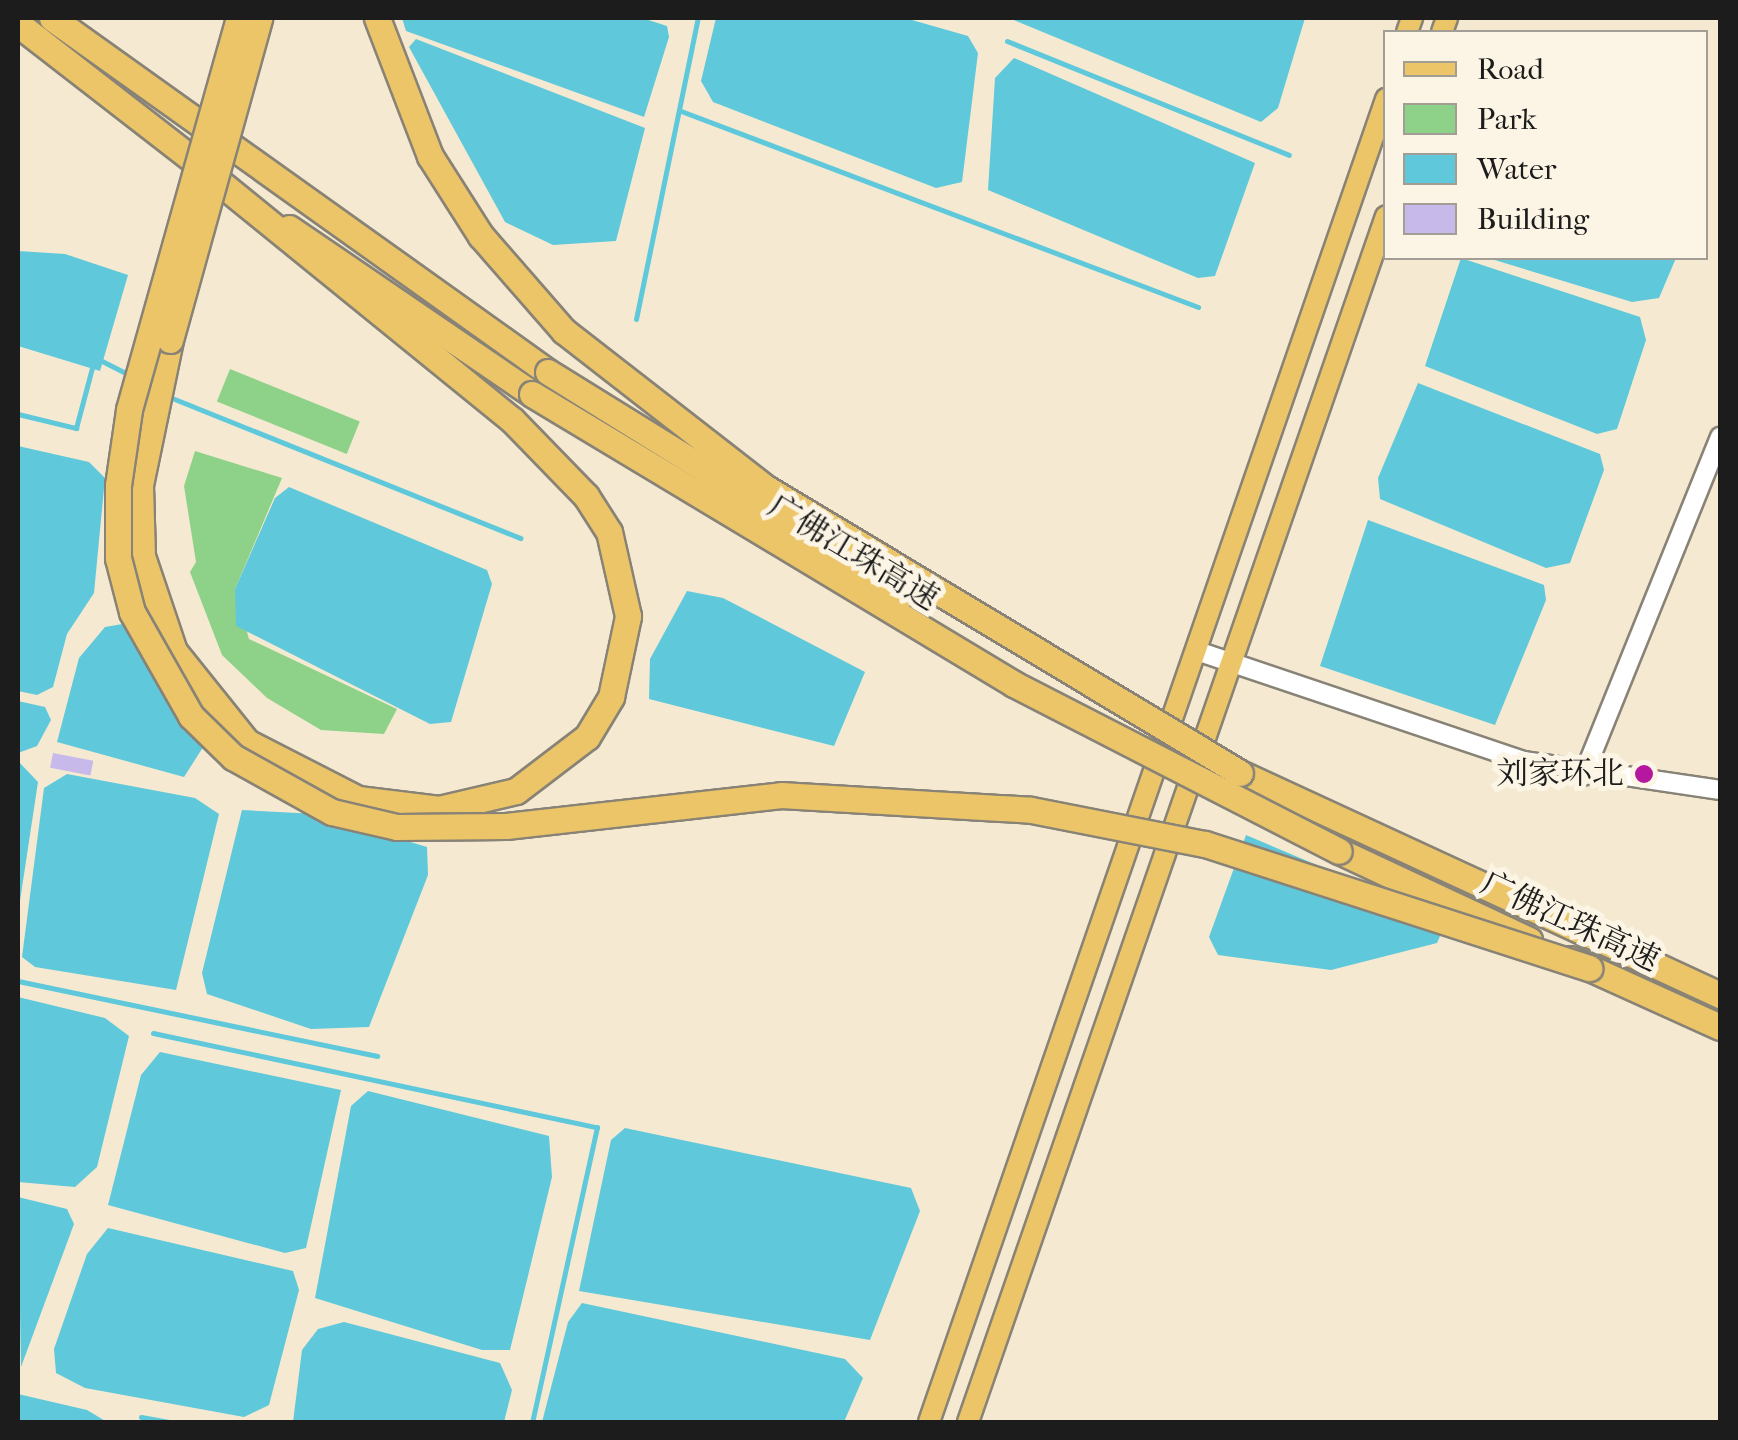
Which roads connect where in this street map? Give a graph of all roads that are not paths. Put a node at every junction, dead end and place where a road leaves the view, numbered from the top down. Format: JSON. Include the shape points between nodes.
{"nodes":[{"id":1,"x":52,"y":18,"type":"edge"},
{"id":2,"x":239,"y":18,"type":"edge"},
{"id":3,"x":258,"y":18,"type":"edge"},
{"id":4,"x":377,"y":18,"type":"edge"},
{"id":5,"x":18,"y":24,"type":"edge"},
{"id":6,"x":1383,"y":107,"type":"edge"},
{"id":7,"x":206,"y":172,"type":"junction"},
{"id":8,"x":1383,"y":225,"type":"edge"},
{"id":9,"x":1720,"y":437,"type":"edge"},
{"id":10,"x":1200,"y":652,"type":"junction"},
{"id":11,"x":1234,"y":664,"type":"junction"},
{"id":12,"x":1240,"y":773,"type":"junction"},
{"id":13,"x":1582,"y":776,"type":"junction"},
{"id":14,"x":1720,"y":790,"type":"edge"},
{"id":15,"x":1590,"y":968,"type":"junction"},
{"id":16,"x":1720,"y":995,"type":"edge"},
{"id":17,"x":1720,"y":1027,"type":"edge"},
{"id":18,"x":930,"y":1422,"type":"edge"},
{"id":19,"x":968,"y":1422,"type":"edge"}],
"edges":[{"from":1,"to":12,"type":"highway","name":"广佛江珠高速","bridge":true,"via":[[548,372],[804,536]]},
{"from":2,"to":15,"type":"highway","bridge":true,"via":[[129,410],[118,484],[118,558],[132,612],[191,716],[233,757],[332,812],[397,827],[506,826],[780,795],[1031,810],[1204,844]]},
{"from":3,"to":7,"type":"highway","bridge":true,"via":[[140,486],[142,556],[160,622],[192,682],[247,742],[358,799],[439,809],[516,791],[586,737],[625,654],[623,574],[586,496],[512,420]]},
{"from":4,"to":12,"type":"highway","bridge":true,"via":[[430,156],[481,236],[564,331],[766,488]]},
{"from":5,"to":7,"type":"highway","name":"广佛江珠高速"},
{"from":6,"to":10,"type":"main road"},
{"from":7,"to":15,"type":"highway","name":"广佛江珠高速","bridge":true,"via":[[532,394],[1014,684]]},
{"from":8,"to":11,"type":"main road"},
{"from":9,"to":13,"type":"street"},
{"from":10,"to":11,"type":"street"},
{"from":10,"to":18,"type":"main road"},
{"from":11,"to":13,"type":"street"},
{"from":11,"to":19,"type":"main road"},
{"from":12,"to":16,"type":"highway","name":"广佛江珠高速"},
{"from":13,"to":14,"type":"street"},
{"from":15,"to":17,"type":"highway","name":"广佛江珠高速"}]}
